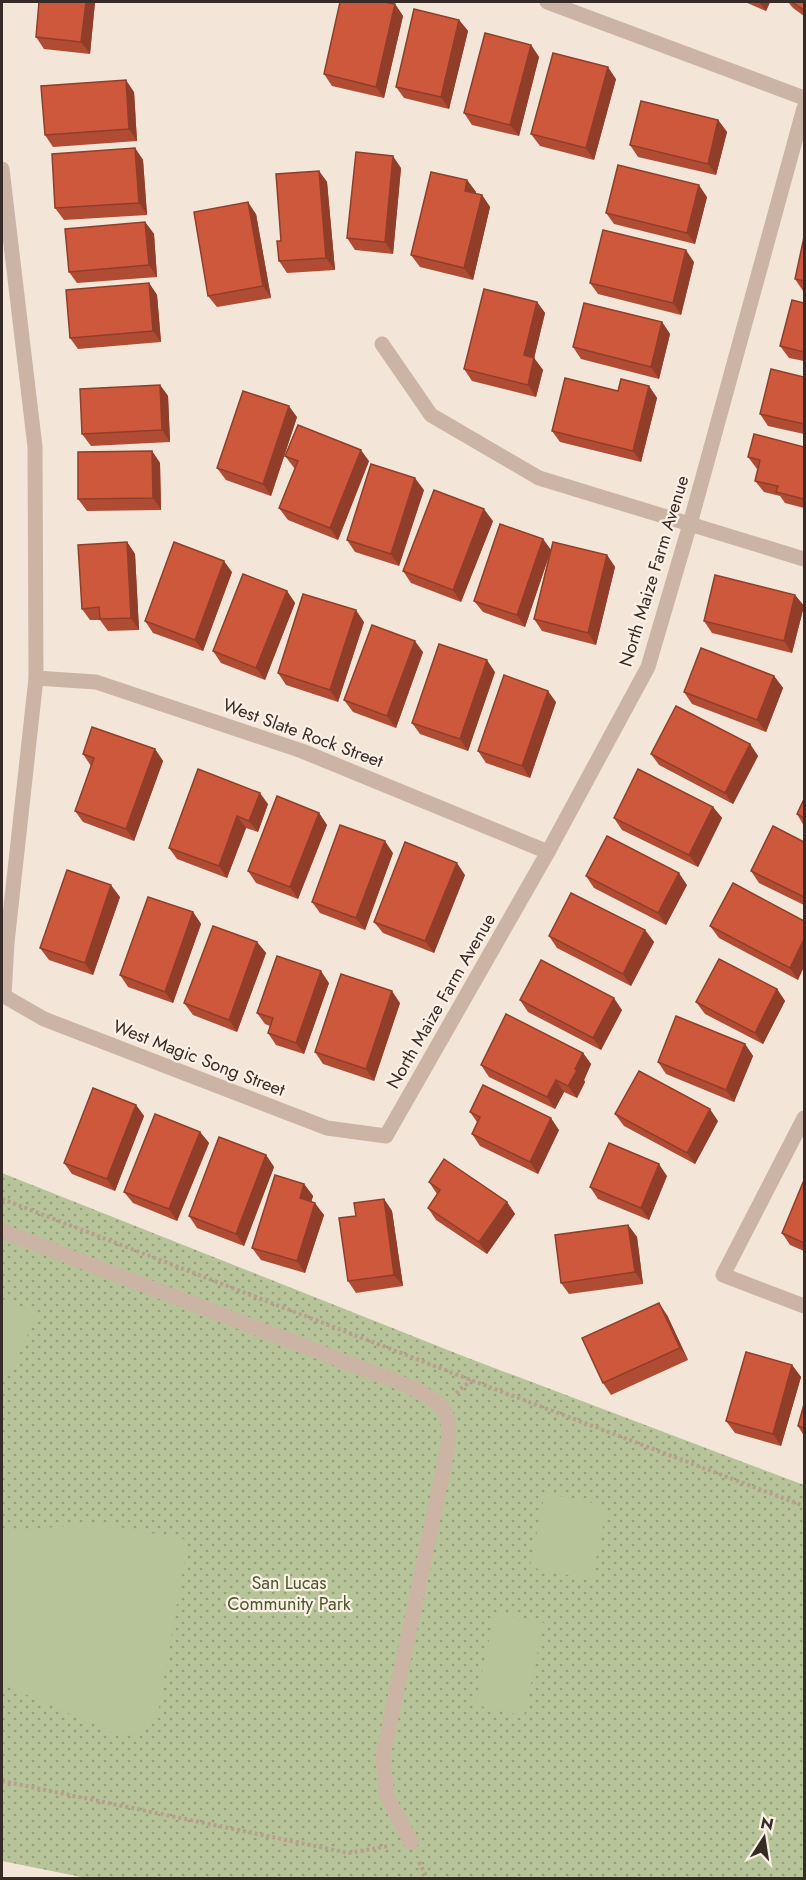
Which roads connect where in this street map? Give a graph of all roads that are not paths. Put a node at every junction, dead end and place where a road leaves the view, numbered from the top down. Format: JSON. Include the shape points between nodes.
{"nodes":[{"id":1,"x":548,"y":2,"type":"edge"},
{"id":2,"x":804,"y":98,"type":"edge"},
{"id":3,"x":804,"y":108,"type":"edge"},
{"id":4,"x":2,"y":169,"type":"edge"},
{"id":5,"x":382,"y":344,"type":"dead end"},
{"id":6,"x":690,"y":524,"type":"junction"},
{"id":7,"x":804,"y":559,"type":"edge"},
{"id":8,"x":36,"y":678,"type":"junction"},
{"id":9,"x":548,"y":852,"type":"junction"},
{"id":10,"x":804,"y":1118,"type":"edge"},
{"id":11,"x":386,"y":1136,"type":"joint"},
{"id":12,"x":2,"y":1231,"type":"edge"},
{"id":13,"x":804,"y":1306,"type":"edge"},
{"id":14,"x":411,"y":1842,"type":"road end"}],
"edges":[{"from":1,"to":2,"type":"street"},
{"from":3,"to":6,"type":"street","name":"North Maize Farm Avenue"},
{"from":4,"to":8,"type":"street","via":[[35,447]]},
{"from":5,"to":6,"type":"street","via":[[431,415],[480,444],[539,478]]},
{"from":6,"to":7,"type":"street"},
{"from":6,"to":9,"type":"street","name":"North Maize Farm Avenue","via":[[648,667]]},
{"from":8,"to":9,"type":"street","name":"West Slate Rock Street","via":[[96,682],[302,751]]},
{"from":8,"to":11,"type":"street","name":"West Magic Song Street","via":[[6,943],[4,996],[44,1019],[327,1128]]},
{"from":9,"to":11,"type":"street","name":"North Maize Farm Avenue"},
{"from":10,"to":13,"type":"street","via":[[723,1275]]},
{"from":12,"to":14,"type":"street","via":[[411,1387],[442,1405],[450,1424],[448,1447],[383,1756],[387,1796]]}]}
